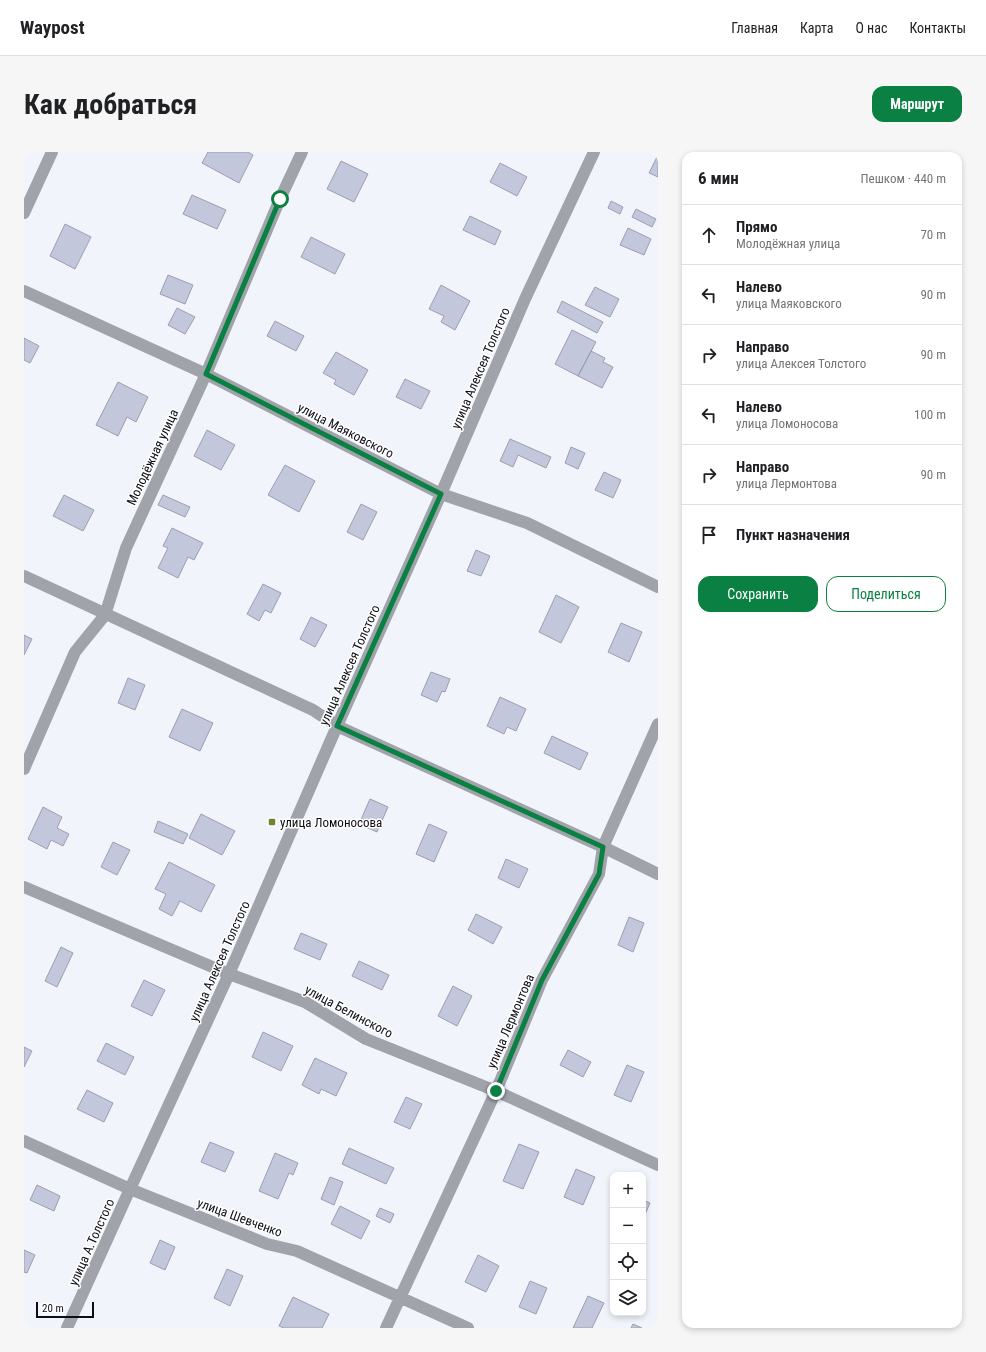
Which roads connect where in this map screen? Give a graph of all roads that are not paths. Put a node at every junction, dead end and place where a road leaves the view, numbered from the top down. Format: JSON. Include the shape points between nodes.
{"nodes":[{"id":1,"x":52,"y":152,"type":"edge"},
{"id":2,"x":302,"y":152,"type":"edge"},
{"id":3,"x":594,"y":152,"type":"edge"},
{"id":4,"x":24,"y":213,"type":"edge"},
{"id":5,"x":24,"y":291,"type":"edge"},
{"id":6,"x":206,"y":374,"type":"junction"},
{"id":7,"x":441,"y":494,"type":"junction"},
{"id":8,"x":24,"y":576,"type":"edge"},
{"id":9,"x":658,"y":587,"type":"edge"},
{"id":10,"x":105,"y":615,"type":"junction"},
{"id":11,"x":658,"y":724,"type":"edge"},
{"id":12,"x":337,"y":726,"type":"junction"},
{"id":13,"x":24,"y":770,"type":"edge"},
{"id":14,"x":603,"y":847,"type":"junction"},
{"id":15,"x":658,"y":874,"type":"edge"},
{"id":16,"x":24,"y":887,"type":"edge"},
{"id":17,"x":229,"y":974,"type":"junction"},
{"id":18,"x":496,"y":1091,"type":"junction"},
{"id":19,"x":24,"y":1141,"type":"edge"},
{"id":20,"x":658,"y":1164,"type":"edge"},
{"id":21,"x":130,"y":1189,"type":"junction"},
{"id":22,"x":400,"y":1298,"type":"junction"},
{"id":23,"x":67,"y":1328,"type":"edge"},
{"id":24,"x":386,"y":1328,"type":"edge"},
{"id":25,"x":468,"y":1328,"type":"edge"}],
"edges":[{"from":1,"to":4,"type":"street"},
{"from":2,"to":6,"type":"street","name":"Молодёжная улица"},
{"from":3,"to":7,"type":"street","name":"улица Алексея Толстого","via":[[525,299]]},
{"from":5,"to":6,"type":"street","name":"улица Маяковского"},
{"from":6,"to":7,"type":"street","name":"улица Маяковского"},
{"from":6,"to":10,"type":"street","name":"Молодёжная улица","via":[[126,548]]},
{"from":7,"to":9,"type":"street","name":"улица Маяковского","via":[[527,523]]},
{"from":7,"to":12,"type":"street","name":"улица Алексея Толстого"},
{"from":8,"to":10,"type":"street"},
{"from":10,"to":12,"type":"street","via":[[313,710]]},
{"from":10,"to":13,"type":"street","name":"Молодёжная улица","via":[[75,652]]},
{"from":11,"to":14,"type":"street","name":"улица Лермонтова"},
{"from":12,"to":14,"type":"street"},
{"from":12,"to":17,"type":"street","name":"улица Алексея Толстого"},
{"from":14,"to":15,"type":"street"},
{"from":14,"to":18,"type":"street","name":"улица Лермонтова","via":[[599,874],[542,980]]},
{"from":16,"to":17,"type":"street","name":"улица Белинского"},
{"from":17,"to":18,"type":"street","name":"улица Белинского","via":[[305,1002],[366,1039]]},
{"from":17,"to":21,"type":"street","name":"улица Алексея Толстого"},
{"from":18,"to":20,"type":"street","name":"улица Белинского"},
{"from":18,"to":22,"type":"street","name":"улица Лермонтова"},
{"from":19,"to":21,"type":"street","name":"улица Шевченко"},
{"from":21,"to":22,"type":"street","name":"улица Шевченко","via":[[267,1244],[297,1251]]},
{"from":21,"to":23,"type":"street","name":"улица А.Толстого"},
{"from":22,"to":24,"type":"street","name":"улица Лермонтова"},
{"from":22,"to":25,"type":"street","name":"улица Шевченко"}]}
